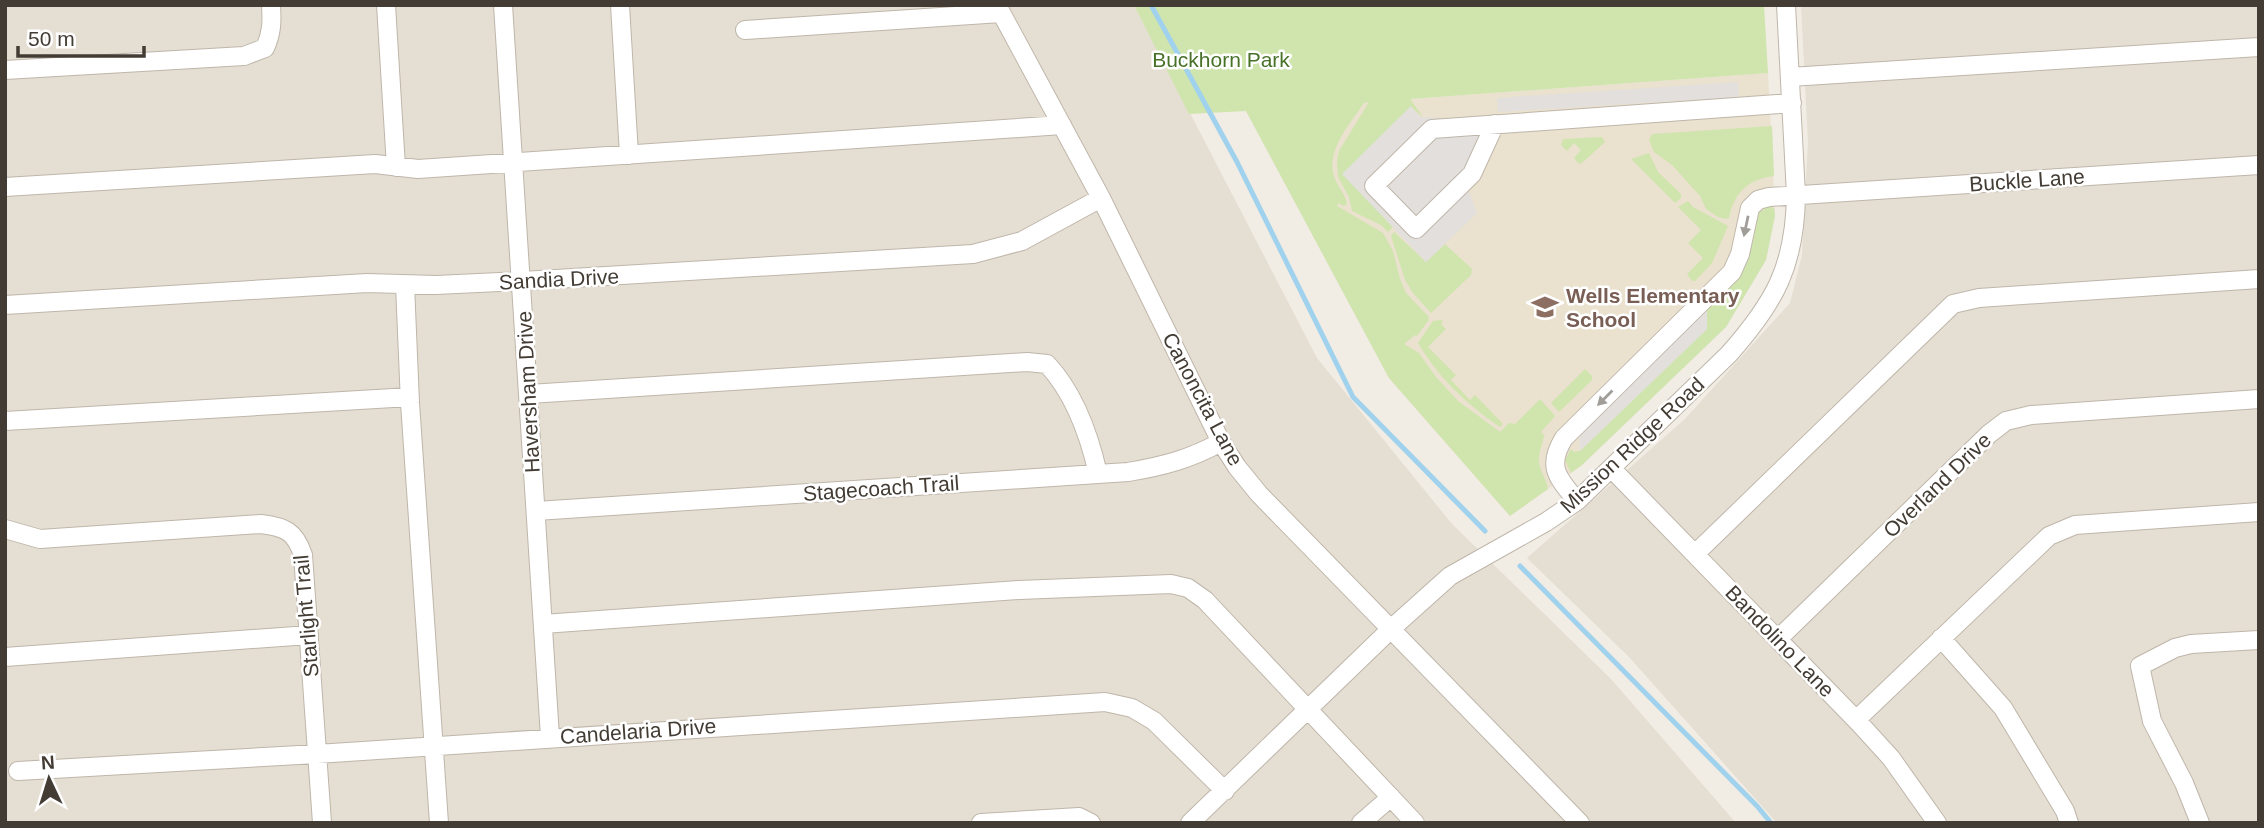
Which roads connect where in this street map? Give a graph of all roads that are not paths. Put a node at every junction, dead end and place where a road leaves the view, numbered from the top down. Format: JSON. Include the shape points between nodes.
{"nodes":[{"id":1,"x":271,"y":5,"type":"edge"},
{"id":2,"x":386,"y":5,"type":"edge"},
{"id":3,"x":503,"y":5,"type":"edge"},
{"id":4,"x":620,"y":5,"type":"edge"},
{"id":5,"x":1786,"y":5,"type":"edge"},
{"id":6,"x":999,"y":9,"type":"edge"},
{"id":7,"x":745,"y":30,"type":"dead end"},
{"id":8,"x":2259,"y":47,"type":"edge"},
{"id":9,"x":5,"y":70,"type":"edge"},
{"id":10,"x":1790,"y":77,"type":"junction"},
{"id":11,"x":1792,"y":103,"type":"junction"},
{"id":12,"x":1495,"y":124,"type":"junction"},
{"id":13,"x":1062,"y":125,"type":"junction"},
{"id":14,"x":629,"y":155,"type":"junction"},
{"id":15,"x":514,"y":163,"type":"junction"},
{"id":16,"x":2259,"y":164,"type":"edge"},
{"id":17,"x":396,"y":167,"type":"junction"},
{"id":18,"x":5,"y":187,"type":"edge"},
{"id":19,"x":1796,"y":195,"type":"junction"},
{"id":20,"x":1101,"y":198,"type":"junction"},
{"id":21,"x":2259,"y":279,"type":"edge"},
{"id":22,"x":522,"y":281,"type":"junction"},
{"id":23,"x":405,"y":285,"type":"junction"},
{"id":24,"x":5,"y":305,"type":"edge"},
{"id":25,"x":528,"y":394,"type":"junction"},
{"id":26,"x":410,"y":397,"type":"junction"},
{"id":27,"x":2259,"y":398,"type":"edge"},
{"id":28,"x":5,"y":421,"type":"edge"},
{"id":29,"x":1221,"y":442,"type":"junction"},
{"id":30,"x":1612,"y":469,"type":"junction"},
{"id":31,"x":1098,"y":474,"type":"junction"},
{"id":32,"x":1577,"y":501,"type":"junction"},
{"id":33,"x":536,"y":511,"type":"junction"},
{"id":34,"x":2259,"y":512,"type":"edge"},
{"id":35,"x":5,"y":529,"type":"edge"},
{"id":36,"x":1695,"y":554,"type":"junction"},
{"id":37,"x":543,"y":624,"type":"junction"},
{"id":38,"x":1392,"y":628,"type":"junction"},
{"id":39,"x":309,"y":635,"type":"junction"},
{"id":40,"x":1941,"y":638,"type":"junction"},
{"id":41,"x":1778,"y":639,"type":"junction"},
{"id":42,"x":2259,"y":640,"type":"edge"},
{"id":43,"x":5,"y":657,"type":"edge"},
{"id":44,"x":1308,"y":710,"type":"junction"},
{"id":45,"x":1856,"y":720,"type":"junction"},
{"id":46,"x":550,"y":737,"type":"junction"},
{"id":47,"x":433,"y":745,"type":"junction"},
{"id":48,"x":317,"y":754,"type":"junction"},
{"id":49,"x":18,"y":771,"type":"dead end"},
{"id":50,"x":1225,"y":791,"type":"junction"},
{"id":51,"x":1391,"y":797,"type":"junction"},
{"id":52,"x":322,"y":823,"type":"edge"},
{"id":53,"x":439,"y":823,"type":"edge"},
{"id":54,"x":981,"y":823,"type":"edge"},
{"id":55,"x":1091,"y":823,"type":"edge"},
{"id":56,"x":1190,"y":823,"type":"edge"},
{"id":57,"x":1361,"y":823,"type":"edge"},
{"id":58,"x":1415,"y":823,"type":"edge"},
{"id":59,"x":1580,"y":823,"type":"edge"},
{"id":60,"x":1937,"y":823,"type":"edge"},
{"id":61,"x":2069,"y":823,"type":"edge"},
{"id":62,"x":2200,"y":823,"type":"edge"}],
"edges":[{"from":1,"to":9,"type":"street","via":[[272,26],[265,48],[244,56]]},
{"from":2,"to":17,"type":"street"},
{"from":3,"to":15,"type":"street","name":"Haversham Drive"},
{"from":4,"to":14,"type":"street"},
{"from":5,"to":10,"type":"street","name":"Mission Ridge Road"},
{"from":6,"to":7,"type":"street"},
{"from":6,"to":13,"type":"street","name":"Canoncita Lane"},
{"from":8,"to":10,"type":"street"},
{"from":10,"to":11,"type":"street","name":"Mission Ridge Road"},
{"from":11,"to":12,"type":"street"},
{"from":11,"to":19,"type":"street","name":"Mission Ridge Road"},
{"from":12,"to":12,"type":"street","via":[[1432,129],[1374,186],[1416,229],[1472,174]]},
{"from":13,"to":14,"type":"street"},
{"from":13,"to":20,"type":"street","name":"Canoncita Lane"},
{"from":14,"to":15,"type":"street"},
{"from":15,"to":17,"type":"street"},
{"from":15,"to":22,"type":"street","name":"Haversham Drive"},
{"from":16,"to":19,"type":"street","name":"Buckle Lane"},
{"from":17,"to":18,"type":"street","via":[[364,165]]},
{"from":19,"to":30,"type":"street","name":"Mission Ridge Road","via":[[1790,254],[1769,302],[1729,354]]},
{"from":19,"to":32,"type":"street","name":"Buckle Lane","one_way":true,"via":[[1758,200],[1750,208],[1732,272],[1564,438],[1553,463]]},
{"from":20,"to":22,"type":"street","name":"Sandia Drive","via":[[1022,241],[973,254]]},
{"from":20,"to":29,"type":"street","name":"Canoncita Lane"},
{"from":21,"to":36,"type":"street","via":[[1953,303]]},
{"from":22,"to":23,"type":"street","name":"Sandia Drive"},
{"from":22,"to":25,"type":"street","name":"Haversham Drive"},
{"from":23,"to":24,"type":"street","name":"Sandia Drive","via":[[367,283]]},
{"from":23,"to":26,"type":"street"},
{"from":25,"to":31,"type":"street","via":[[1047,364],[1061,379],[1081,419]]},
{"from":25,"to":33,"type":"street","name":"Haversham Drive"},
{"from":26,"to":28,"type":"street"},
{"from":26,"to":47,"type":"street"},
{"from":27,"to":41,"type":"street","name":"Overland Drive","via":[[2031,415],[2006,421]]},
{"from":29,"to":31,"type":"street","name":"Stagecoach Trail","via":[[1163,467]]},
{"from":29,"to":38,"type":"street","name":"Canoncita Lane","via":[[1259,494]]},
{"from":30,"to":32,"type":"street","name":"Mission Ridge Road"},
{"from":30,"to":36,"type":"street","name":"Bandolino Lane"},
{"from":31,"to":33,"type":"street","name":"Stagecoach Trail"},
{"from":32,"to":38,"type":"street","name":"Mission Ridge Road","via":[[1450,576]]},
{"from":33,"to":37,"type":"street","name":"Haversham Drive"},
{"from":34,"to":40,"type":"street","via":[[2075,525],[2049,536]]},
{"from":35,"to":39,"type":"street","name":"Starlight Trail","via":[[40,539],[276,526],[298,540],[303,555]]},
{"from":36,"to":41,"type":"street","name":"Bandolino Lane"},
{"from":37,"to":44,"type":"street","via":[[1019,590],[1171,584],[1188,588],[1205,600]]},
{"from":37,"to":46,"type":"street","name":"Haversham Drive"},
{"from":38,"to":44,"type":"street","name":"Mission Ridge Road"},
{"from":38,"to":59,"type":"street","name":"Canoncita Lane"},
{"from":39,"to":43,"type":"street"},
{"from":39,"to":48,"type":"street","name":"Starlight Trail"},
{"from":40,"to":45,"type":"street"},
{"from":40,"to":61,"type":"street","via":[[2003,708]]},
{"from":41,"to":45,"type":"street","name":"Bandolino Lane"},
{"from":42,"to":62,"type":"street","via":[[2191,644],[2140,666],[2152,721]]},
{"from":44,"to":50,"type":"street","name":"Mission Ridge Road"},
{"from":44,"to":51,"type":"street"},
{"from":45,"to":60,"type":"street","name":"Bandolino Lane","via":[[1891,758]]},
{"from":46,"to":47,"type":"street","name":"Candelaria Drive"},
{"from":46,"to":50,"type":"street","name":"Candelaria Drive","via":[[1105,702],[1132,708],[1154,721]]},
{"from":47,"to":48,"type":"street","name":"Candelaria Drive"},
{"from":47,"to":53,"type":"street"},
{"from":48,"to":49,"type":"street","name":"Candelaria Drive"},
{"from":48,"to":52,"type":"street","name":"Starlight Trail"},
{"from":50,"to":56,"type":"street","name":"Mission Ridge Road"},
{"from":51,"to":57,"type":"street"},
{"from":51,"to":58,"type":"street"},
{"from":54,"to":55,"type":"street","via":[[1079,817]]}]}
